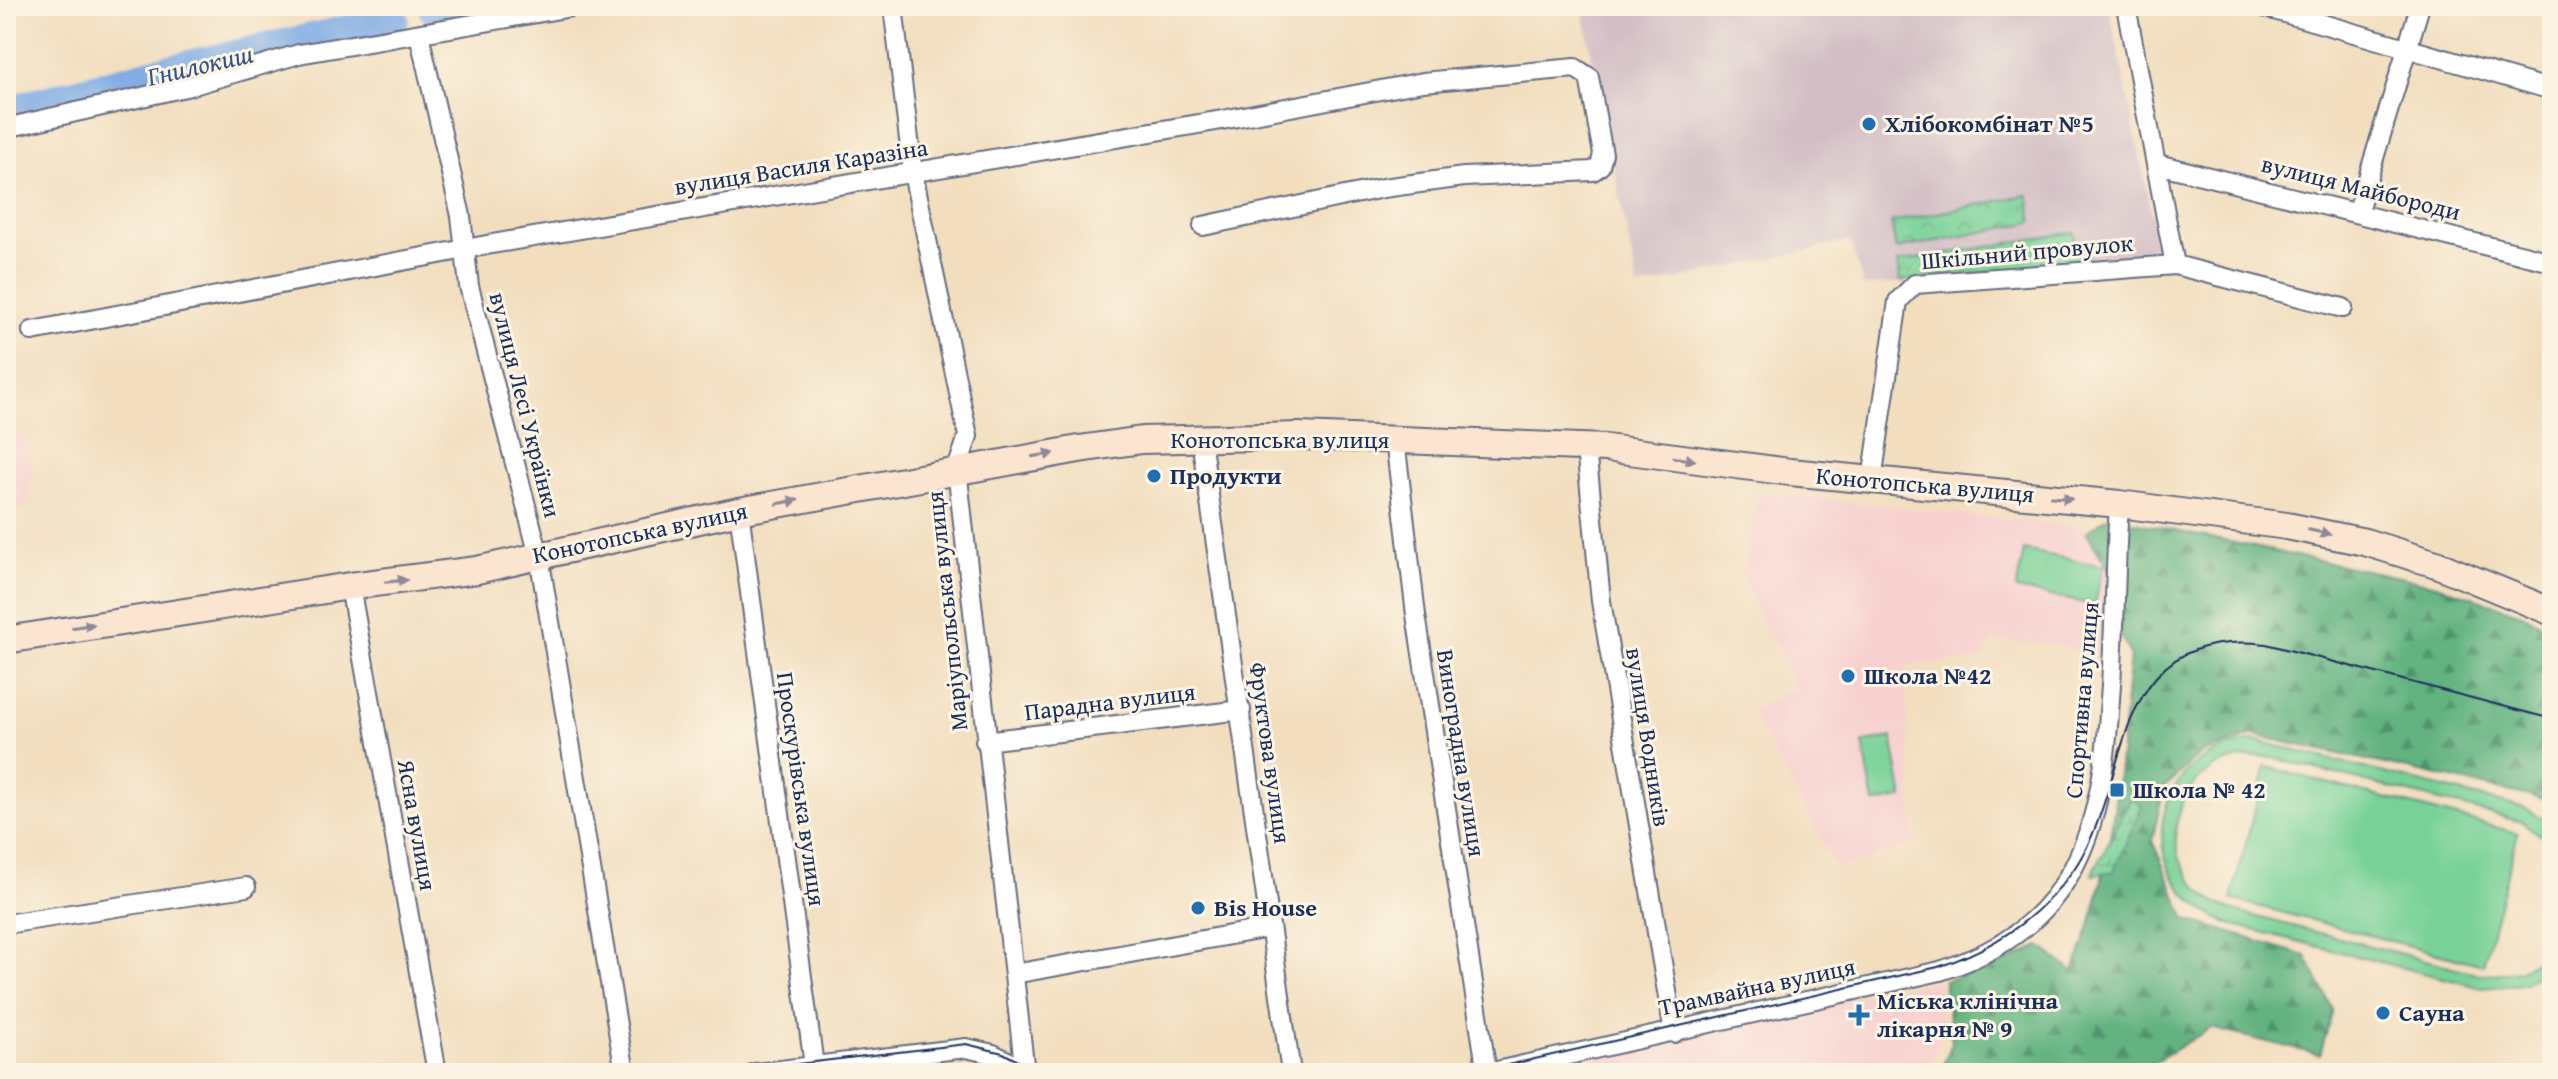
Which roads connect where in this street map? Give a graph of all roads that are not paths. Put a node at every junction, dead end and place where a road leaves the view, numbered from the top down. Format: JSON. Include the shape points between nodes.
{"nodes":[{"id":1,"x":577,"y":6,"type":"edge"},
{"id":2,"x":893,"y":6,"type":"edge"},
{"id":3,"x":2126,"y":6,"type":"edge"},
{"id":4,"x":2260,"y":6,"type":"edge"},
{"id":5,"x":2420,"y":6,"type":"edge"},
{"id":6,"x":419,"y":34,"type":"junction"},
{"id":7,"x":2409,"y":47,"type":"junction"},
{"id":8,"x":2552,"y":90,"type":"edge"},
{"id":9,"x":6,"y":128,"type":"edge"},
{"id":10,"x":2157,"y":164,"type":"junction"},
{"id":11,"x":913,"y":173,"type":"junction"},
{"id":12,"x":2358,"y":211,"type":"junction"},
{"id":13,"x":1203,"y":226,"type":"dead end"},
{"id":14,"x":465,"y":251,"type":"junction"},
{"id":15,"x":2552,"y":262,"type":"edge"},
{"id":16,"x":2175,"y":265,"type":"junction"},
{"id":17,"x":2343,"y":308,"type":"dead end"},
{"id":18,"x":32,"y":331,"type":"dead end"},
{"id":19,"x":1201,"y":439,"type":"junction"},
{"id":20,"x":1395,"y":440,"type":"junction"},
{"id":21,"x":1586,"y":448,"type":"junction"},
{"id":22,"x":957,"y":469,"type":"junction"},
{"id":23,"x":1872,"y":480,"type":"junction"},
{"id":24,"x":2119,"y":504,"type":"junction"},
{"id":25,"x":739,"y":511,"type":"junction"},
{"id":26,"x":539,"y":556,"type":"junction"},
{"id":27,"x":350,"y":586,"type":"junction"},
{"id":28,"x":2552,"y":612,"type":"edge"},
{"id":29,"x":6,"y":640,"type":"edge"},
{"id":30,"x":1241,"y":710,"type":"junction"},
{"id":31,"x":985,"y":741,"type":"junction"},
{"id":32,"x":246,"y":887,"type":"dead end"},
{"id":33,"x":6,"y":924,"type":"edge"},
{"id":34,"x":2027,"y":926,"type":"joint"},
{"id":35,"x":1269,"y":928,"type":"junction"},
{"id":36,"x":1014,"y":974,"type":"junction"},
{"id":37,"x":1674,"y":1031,"type":"junction"},
{"id":38,"x":815,"y":1069,"type":"edge"},
{"id":39,"x":1027,"y":1071,"type":"edge"},
{"id":40,"x":437,"y":1073,"type":"edge"},
{"id":41,"x":625,"y":1073,"type":"edge"},
{"id":42,"x":755,"y":1073,"type":"edge"},
{"id":43,"x":1291,"y":1073,"type":"edge"},
{"id":44,"x":1488,"y":1073,"type":"edge"}],
"edges":[{"from":1,"to":6,"type":"street"},
{"from":2,"to":11,"type":"street","name":"Маріупольська вулиця"},
{"from":3,"to":10,"type":"street"},
{"from":4,"to":7,"type":"street"},
{"from":5,"to":7,"type":"street"},
{"from":6,"to":9,"type":"street","via":[[299,54],[190,86]]},
{"from":6,"to":14,"type":"street","name":"вулиця Лесі Українки"},
{"from":7,"to":8,"type":"street"},
{"from":7,"to":12,"type":"street"},
{"from":10,"to":12,"type":"street","name":"вулиця Майбороди"},
{"from":10,"to":16,"type":"street"},
{"from":11,"to":13,"type":"street","name":"вулиця Василя Каразіна","via":[[1423,82],[1580,69],[1591,82],[1603,154],[1603,163],[1593,171],[1423,183]]},
{"from":11,"to":14,"type":"street","name":"вулиця Василя Каразіна"},
{"from":11,"to":22,"type":"street","name":"Маріупольська вулиця","via":[[968,436]]},
{"from":12,"to":15,"type":"street","name":"вулиця Майбороди"},
{"from":14,"to":18,"type":"street","name":"вулиця Василя Каразіна"},
{"from":14,"to":26,"type":"street","name":"вулиця Лесі Українки","via":[[469,286]]},
{"from":16,"to":17,"type":"street","name":"Шкільний провулок"},
{"from":16,"to":23,"type":"street","name":"Шкільний провулок","via":[[1908,288],[1898,301]]},
{"from":19,"to":20,"type":"street","name":"Конотопська вулиця"},
{"from":22,"to":19,"type":"street","name":"Конотопська вулиця","one_way":true,"via":[[1142,440]]},
{"from":19,"to":30,"type":"street","name":"Фруктова вулиця"},
{"from":20,"to":21,"type":"street","name":"Конотопська вулиця"},
{"from":20,"to":44,"type":"street","name":"Виноградна вулиця","via":[[1416,615]]},
{"from":21,"to":23,"type":"street","name":"Конотопська вулиця","one_way":true},
{"from":21,"to":37,"type":"street","name":"вулиця Водників","via":[[1601,601]]},
{"from":25,"to":22,"type":"street","name":"Конотопська вулиця","one_way":true},
{"from":22,"to":31,"type":"street","name":"Маріупольська вулиця"},
{"from":23,"to":24,"type":"street","name":"Конотопська вулиця","one_way":true},
{"from":24,"to":28,"type":"street","name":"Конотопська вулиця","one_way":true,"via":[[2365,542],[2436,564]]},
{"from":24,"to":34,"type":"street","name":"Спортивна вулиця","via":[[2108,734],[2097,811],[2074,868]]},
{"from":25,"to":26,"type":"street","name":"Конотопська вулиця"},
{"from":25,"to":38,"type":"street","name":"Проскурівська вулиця"},
{"from":27,"to":26,"type":"street","name":"Конотопська вулиця","one_way":true,"via":[[477,570]]},
{"from":26,"to":41,"type":"street","name":"вулиця Лесі Українки"},
{"from":29,"to":27,"type":"street","name":"Конотопська вулиця","one_way":true},
{"from":27,"to":40,"type":"street","name":"Ясна вулиця"},
{"from":30,"to":31,"type":"street","name":"Парадна вулиця"},
{"from":30,"to":35,"type":"street","name":"Фруктова вулиця"},
{"from":31,"to":36,"type":"street","name":"Маріупольська вулиця"},
{"from":32,"to":33,"type":"street"},
{"from":34,"to":37,"type":"street","name":"Трамвайна вулиця","via":[[1993,950],[1940,971]]},
{"from":35,"to":36,"type":"street"},
{"from":35,"to":43,"type":"street","name":"Фруктова вулиця"},
{"from":36,"to":39,"type":"street","name":"Маріупольська вулиця"},
{"from":37,"to":44,"type":"street","name":"Трамвайна вулиця"},
{"from":38,"to":39,"type":"street","via":[[966,1048]]},
{"from":38,"to":42,"type":"street"}]}
